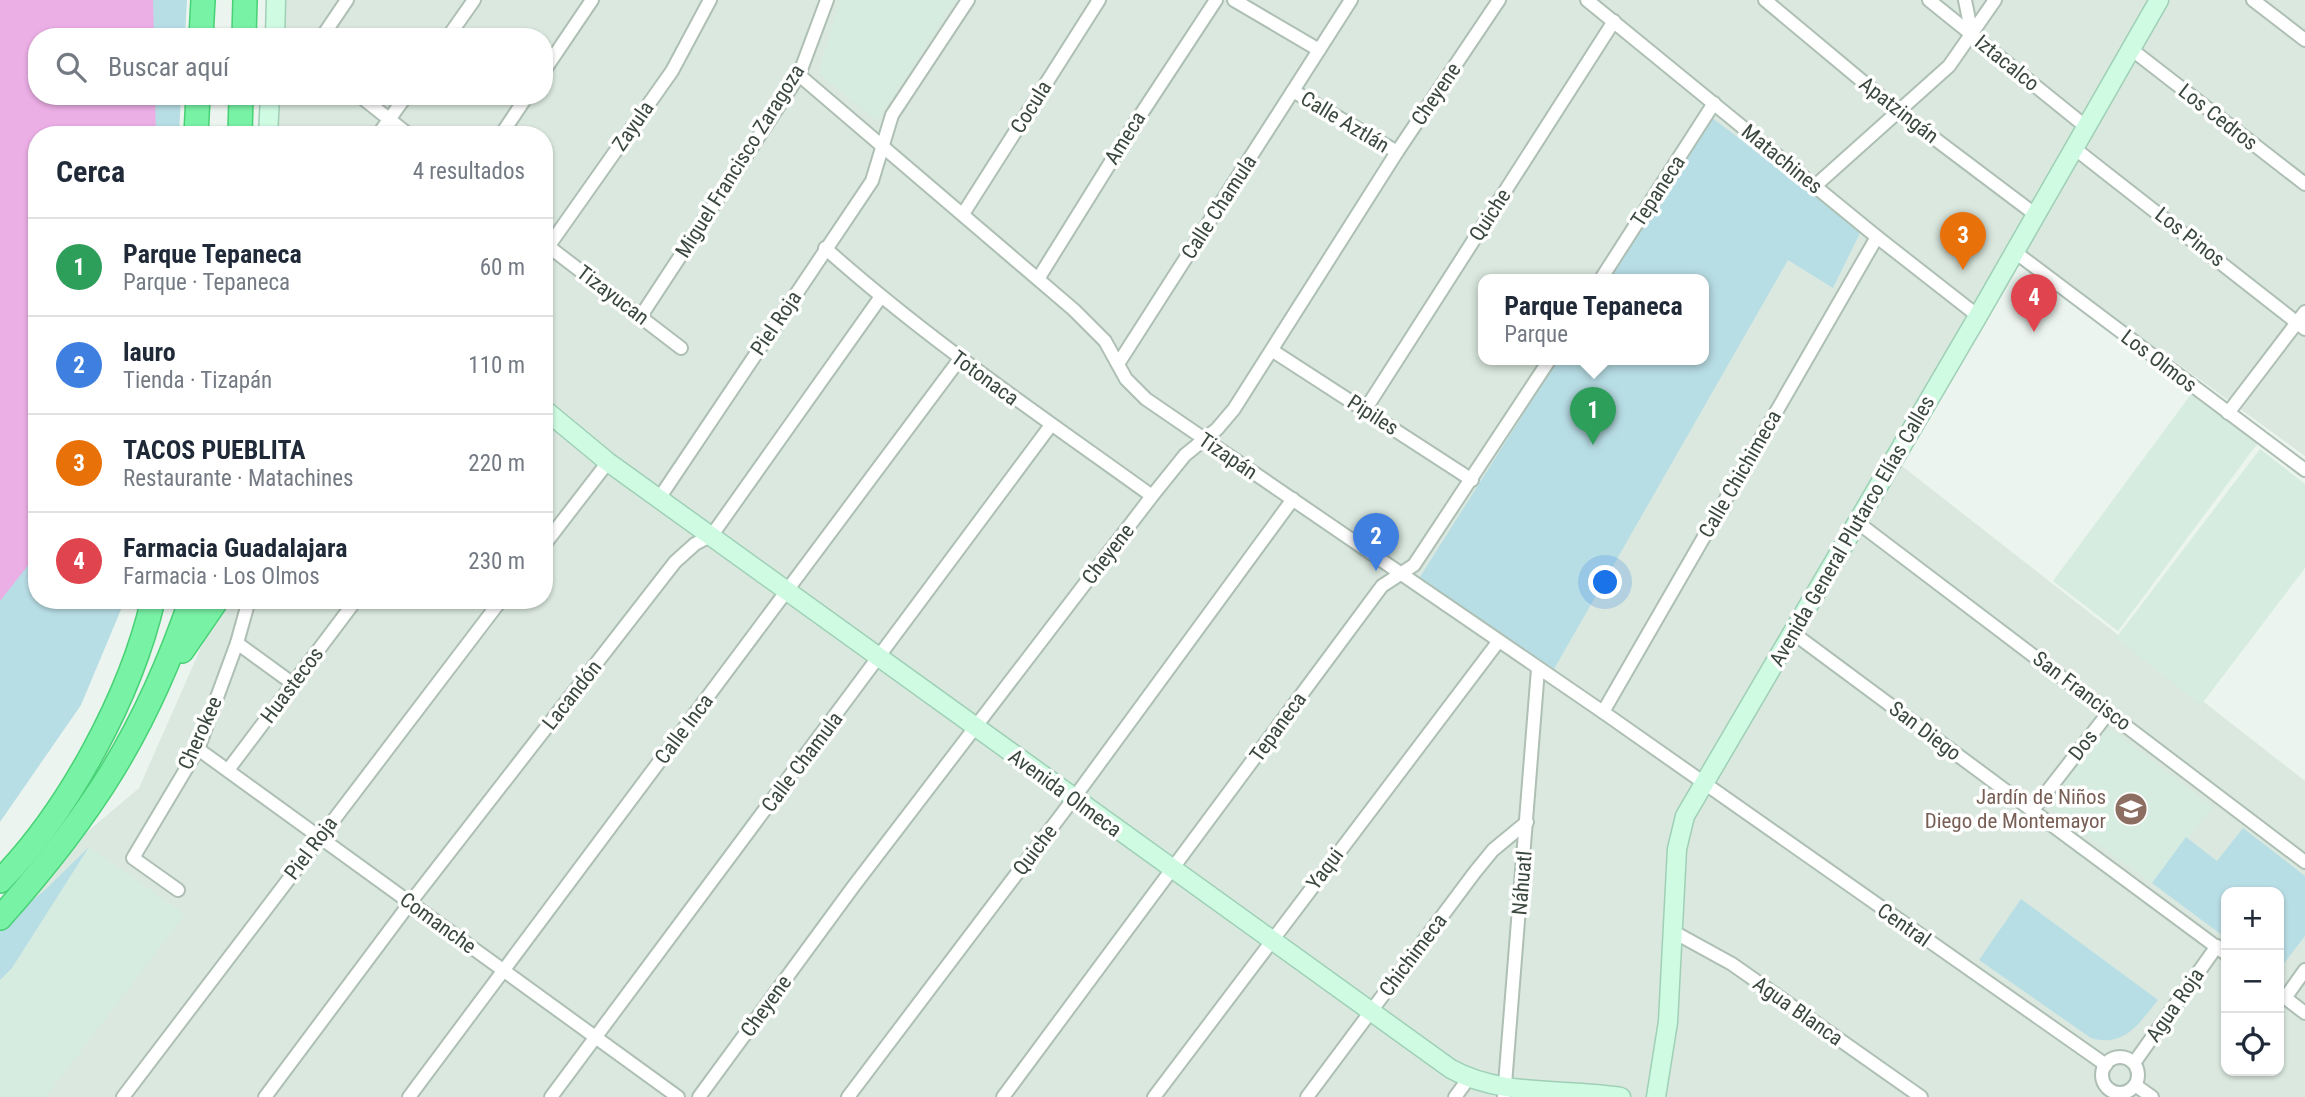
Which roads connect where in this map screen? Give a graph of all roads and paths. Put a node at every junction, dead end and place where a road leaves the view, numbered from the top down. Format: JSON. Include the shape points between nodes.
{"nodes":[{"id":1,"x":203,"y":0,"type":"edge"},
{"id":2,"x":245,"y":0,"type":"edge"},
{"id":3,"x":276,"y":0,"type":"edge"},
{"id":4,"x":347,"y":0,"type":"edge"},
{"id":5,"x":474,"y":0,"type":"edge"},
{"id":6,"x":592,"y":0,"type":"edge"},
{"id":7,"x":710,"y":0,"type":"edge"},
{"id":8,"x":827,"y":0,"type":"edge"},
{"id":9,"x":968,"y":0,"type":"edge"},
{"id":10,"x":1099,"y":0,"type":"edge"},
{"id":11,"x":1216,"y":0,"type":"edge"},
{"id":12,"x":1234,"y":0,"type":"edge"},
{"id":13,"x":1351,"y":0,"type":"edge"},
{"id":14,"x":1499,"y":0,"type":"edge"},
{"id":15,"x":1587,"y":0,"type":"edge"},
{"id":16,"x":1765,"y":0,"type":"edge"},
{"id":17,"x":1929,"y":0,"type":"edge"},
{"id":18,"x":1965,"y":0,"type":"edge"},
{"id":19,"x":1995,"y":0,"type":"edge"},
{"id":20,"x":2159,"y":0,"type":"edge"},
{"id":21,"x":2253,"y":0,"type":"edge"},
{"id":22,"x":1614,"y":21,"type":"junction"},
{"id":23,"x":201,"y":28,"type":"edge"},
{"id":24,"x":244,"y":28,"type":"edge"},
{"id":25,"x":278,"y":28,"type":"edge"},
{"id":26,"x":328,"y":28,"type":"edge"},
{"id":27,"x":454,"y":28,"type":"edge"},
{"id":28,"x":1972,"y":35,"type":"junction"},
{"id":29,"x":2305,"y":40,"type":"edge"},
{"id":30,"x":2131,"y":49,"type":"junction"},
{"id":31,"x":1319,"y":50,"type":"junction"},
{"id":32,"x":553,"y":58,"type":"edge"},
{"id":33,"x":799,"y":75,"type":"junction"},
{"id":34,"x":1293,"y":91,"type":"junction"},
{"id":35,"x":1714,"y":103,"type":"junction"},
{"id":36,"x":198,"y":105,"type":"edge"},
{"id":37,"x":242,"y":105,"type":"edge"},
{"id":38,"x":270,"y":105,"type":"edge"},
{"id":39,"x":371,"y":105,"type":"edge"},
{"id":40,"x":400,"y":105,"type":"edge"},
{"id":41,"x":521,"y":105,"type":"edge"},
{"id":42,"x":1898,"y":111,"type":"junction"},
{"id":43,"x":389,"y":120,"type":"junction"},
{"id":44,"x":196,"y":126,"type":"edge"},
{"id":45,"x":240,"y":126,"type":"edge"},
{"id":46,"x":269,"y":126,"type":"edge"},
{"id":47,"x":385,"y":126,"type":"edge"},
{"id":48,"x":397,"y":126,"type":"edge"},
{"id":49,"x":508,"y":126,"type":"edge"},
{"id":50,"x":2085,"y":126,"type":"junction"},
{"id":51,"x":882,"y":145,"type":"junction"},
{"id":52,"x":2074,"y":148,"type":"junction"},
{"id":53,"x":1397,"y":152,"type":"junction"},
{"id":54,"x":2305,"y":184,"type":"edge"},
{"id":55,"x":1815,"y":186,"type":"junction"},
{"id":56,"x":963,"y":214,"type":"junction"},
{"id":57,"x":2036,"y":215,"type":"junction"},
{"id":58,"x":553,"y":235,"type":"edge"},
{"id":59,"x":1877,"y":237,"type":"junction"},
{"id":60,"x":825,"y":248,"type":"junction"},
{"id":61,"x":553,"y":250,"type":"edge"},
{"id":62,"x":2015,"y":252,"type":"junction"},
{"id":63,"x":1604,"y":274,"type":"edge"},
{"id":64,"x":1038,"y":279,"type":"junction"},
{"id":65,"x":880,"y":298,"type":"junction"},
{"id":66,"x":641,"y":316,"type":"junction"},
{"id":67,"x":1978,"y":316,"type":"junction"},
{"id":68,"x":2302,"y":321,"type":"edge"},
{"id":69,"x":681,"y":348,"type":"dead end"},
{"id":70,"x":1273,"y":351,"type":"junction"},
{"id":71,"x":959,"y":360,"type":"junction"},
{"id":72,"x":1118,"y":364,"type":"junction"},
{"id":73,"x":1546,"y":365,"type":"edge"},
{"id":74,"x":1365,"y":410,"type":"junction"},
{"id":75,"x":2228,"y":413,"type":"junction"},
{"id":76,"x":553,"y":416,"type":"edge"},
{"id":77,"x":1051,"y":425,"type":"junction"},
{"id":78,"x":1202,"y":439,"type":"junction"},
{"id":79,"x":608,"y":462,"type":"junction"},
{"id":80,"x":2305,"y":470,"type":"edge"},
{"id":81,"x":1472,"y":480,"type":"junction"},
{"id":82,"x":1152,"y":496,"type":"junction"},
{"id":83,"x":660,"y":497,"type":"junction"},
{"id":84,"x":1293,"y":499,"type":"junction"},
{"id":85,"x":1857,"y":522,"type":"junction"},
{"id":86,"x":553,"y":533,"type":"edge"},
{"id":87,"x":712,"y":535,"type":"junction"},
{"id":88,"x":1399,"y":574,"type":"junction"},
{"id":89,"x":788,"y":591,"type":"junction"},
{"id":90,"x":151,"y":609,"type":"edge"},
{"id":91,"x":188,"y":609,"type":"edge"},
{"id":92,"x":211,"y":609,"type":"edge"},
{"id":93,"x":246,"y":609,"type":"edge"},
{"id":94,"x":349,"y":609,"type":"edge"},
{"id":95,"x":494,"y":609,"type":"edge"},
{"id":96,"x":1793,"y":633,"type":"junction"},
{"id":97,"x":1498,"y":642,"type":"junction"},
{"id":98,"x":237,"y":643,"type":"junction"},
{"id":99,"x":881,"y":657,"type":"junction"},
{"id":100,"x":1538,"y":669,"type":"junction"},
{"id":101,"x":162,"y":679,"type":"junction"},
{"id":102,"x":292,"y":683,"type":"junction"},
{"id":103,"x":1603,"y":712,"type":"junction"},
{"id":104,"x":2109,"y":712,"type":"junction"},
{"id":105,"x":975,"y":728,"type":"junction"},
{"id":106,"x":198,"y":749,"type":"junction"},
{"id":107,"x":228,"y":770,"type":"junction"},
{"id":108,"x":1702,"y":784,"type":"junction"},
{"id":109,"x":1074,"y":798,"type":"junction"},
{"id":110,"x":2032,"y":811,"type":"junction"},
{"id":111,"x":1527,"y":822,"type":"junction"},
{"id":112,"x":320,"y":835,"type":"junction"},
{"id":113,"x":2305,"y":862,"type":"edge"},
{"id":114,"x":1172,"y":870,"type":"junction"},
{"id":115,"x":0,"y":881,"type":"edge"},
{"id":116,"x":178,"y":890,"type":"dead end"},
{"id":117,"x":410,"y":903,"type":"junction"},
{"id":118,"x":0,"y":918,"type":"edge"},
{"id":119,"x":1672,"y":931,"type":"junction"},
{"id":120,"x":1272,"y":940,"type":"junction"},
{"id":121,"x":2221,"y":950,"type":"edge"},
{"id":122,"x":503,"y":970,"type":"junction"},
{"id":123,"x":2305,"y":970,"type":"edge"},
{"id":124,"x":2284,"y":993,"type":"edge"},
{"id":125,"x":2284,"y":997,"type":"edge"},
{"id":126,"x":1371,"y":1012,"type":"junction"},
{"id":127,"x":2305,"y":1013,"type":"edge"},
{"id":128,"x":595,"y":1037,"type":"junction"},
{"id":129,"x":2134,"y":1063,"type":"junction"},
{"id":130,"x":2106,"y":1065,"type":"junction"},
{"id":131,"x":1469,"y":1079,"type":"junction"},
{"id":132,"x":2135,"y":1085,"type":"junction"},
{"id":133,"x":1505,"y":1092,"type":"edge"},
{"id":134,"x":2112,"y":1094,"type":"edge"},
{"id":135,"x":123,"y":1097,"type":"edge"},
{"id":136,"x":265,"y":1097,"type":"edge"},
{"id":137,"x":409,"y":1097,"type":"edge"},
{"id":138,"x":551,"y":1097,"type":"edge"},
{"id":139,"x":678,"y":1097,"type":"edge"},
{"id":140,"x":699,"y":1097,"type":"edge"},
{"id":141,"x":848,"y":1097,"type":"edge"},
{"id":142,"x":1003,"y":1097,"type":"edge"},
{"id":143,"x":1154,"y":1097,"type":"edge"},
{"id":144,"x":1307,"y":1097,"type":"edge"},
{"id":145,"x":1455,"y":1097,"type":"edge"},
{"id":146,"x":1621,"y":1097,"type":"edge"},
{"id":147,"x":1656,"y":1097,"type":"edge"},
{"id":148,"x":1921,"y":1097,"type":"edge"},
{"id":149,"x":2152,"y":1097,"type":"edge"}],
"edges":[{"from":1,"to":23,"type":"highway"},
{"from":2,"to":24,"type":"highway"},
{"from":3,"to":25,"type":"street"},
{"from":4,"to":26,"type":"street"},
{"from":5,"to":27,"type":"street"},
{"from":6,"to":32,"type":"street"},
{"from":7,"to":58,"type":"street","name":"Zayula","via":[[672,71]]},
{"from":8,"to":33,"type":"street","name":"Miguel Francisco Zaragoza"},
{"from":9,"to":51,"type":"street","name":"Piel Roja","via":[[892,115]]},
{"from":10,"to":56,"type":"street","name":"Cocula"},
{"from":11,"to":64,"type":"street","name":"Ameca"},
{"from":12,"to":31,"type":"street"},
{"from":13,"to":31,"type":"street","name":"Calle Chamula"},
{"from":14,"to":53,"type":"street","name":"Cheyene"},
{"from":15,"to":22,"type":"street","name":"Matachines"},
{"from":16,"to":42,"type":"street","name":"Apatzingán"},
{"from":17,"to":28,"type":"street","name":"Iztacalco"},
{"from":18,"to":28,"type":"street"},
{"from":19,"to":28,"type":"street"},
{"from":20,"to":30,"type":"street","name":"Avenida General Plutarco Elías Calles"},
{"from":21,"to":29,"type":"street"},
{"from":22,"to":35,"type":"street","name":"Matachines"},
{"from":22,"to":74,"type":"street","name":"Quiche"},
{"from":28,"to":42,"type":"street","via":[[1949,66]]},
{"from":28,"to":50,"type":"street","name":"Iztacalco"},
{"from":30,"to":50,"type":"street","name":"Avenida General Plutarco Elías Calles"},
{"from":30,"to":54,"type":"street","name":"Los Cedros"},
{"from":31,"to":34,"type":"street","name":"Calle Chamula"},
{"from":33,"to":51,"type":"street","name":"Tizapán"},
{"from":33,"to":66,"type":"street","name":"Miguel Francisco Zaragoza"},
{"from":34,"to":53,"type":"street","name":"Calle Aztlán"},
{"from":34,"to":72,"type":"street","name":"Calle Chamula"},
{"from":35,"to":55,"type":"street","name":"Matachines"},
{"from":35,"to":63,"type":"street","name":"Tepaneca"},
{"from":36,"to":44,"type":"highway"},
{"from":37,"to":45,"type":"highway"},
{"from":38,"to":46,"type":"street"},
{"from":39,"to":43,"type":"street"},
{"from":40,"to":43,"type":"street"},
{"from":41,"to":49,"type":"street"},
{"from":42,"to":55,"type":"street"},
{"from":42,"to":57,"type":"street","name":"Apatzingán"},
{"from":43,"to":47,"type":"street"},
{"from":43,"to":48,"type":"street"},
{"from":50,"to":52,"type":"street","name":"Avenida General Plutarco Elías Calles"},
{"from":51,"to":56,"type":"street","name":"Tizapán"},
{"from":51,"to":60,"type":"street","name":"Piel Roja","via":[[872,181]]},
{"from":52,"to":57,"type":"street","name":"Avenida General Plutarco Elías Calles"},
{"from":52,"to":68,"type":"street","name":"Los Pinos"},
{"from":53,"to":70,"type":"street","name":"Cheyene"},
{"from":55,"to":59,"type":"street","name":"Matachines"},
{"from":56,"to":64,"type":"street","name":"Tizapán"},
{"from":57,"to":62,"type":"street","name":"Avenida General Plutarco Elías Calles"},
{"from":59,"to":67,"type":"street","name":"Matachines"},
{"from":59,"to":103,"type":"street","name":"Calle Chichimeca"},
{"from":60,"to":65,"type":"street","name":"Totonaca"},
{"from":60,"to":83,"type":"street","name":"Piel Roja"},
{"from":61,"to":66,"type":"street","name":"Tizayucan"},
{"from":62,"to":67,"type":"street","name":"Avenida General Plutarco Elías Calles"},
{"from":62,"to":75,"type":"street","name":"Los Olmos"},
{"from":64,"to":72,"type":"street","name":"Tizapán","via":[[1096,330]]},
{"from":65,"to":71,"type":"street","name":"Totonaca"},
{"from":65,"to":87,"type":"street","name":"Lacandón"},
{"from":66,"to":69,"type":"street","name":"Tizayucan"},
{"from":67,"to":85,"type":"street","name":"Avenida General Plutarco Elías Calles"},
{"from":68,"to":75,"type":"street"},
{"from":70,"to":74,"type":"street","name":"Pipiles"},
{"from":70,"to":78,"type":"street","name":"Cheyene","via":[[1234,409]]},
{"from":71,"to":77,"type":"street","name":"Totonaca"},
{"from":71,"to":89,"type":"street","name":"Calle Inca"},
{"from":72,"to":78,"type":"street","name":"Tizapán","via":[[1136,391]]},
{"from":73,"to":81,"type":"street","name":"Tepaneca"},
{"from":74,"to":81,"type":"street","name":"Pipiles"},
{"from":75,"to":80,"type":"street","name":"Los Olmos"},
{"from":76,"to":79,"type":"street","name":"Avenida Olmeca"},
{"from":77,"to":82,"type":"street","name":"Totonaca"},
{"from":77,"to":99,"type":"street","name":"Calle Chamula"},
{"from":78,"to":82,"type":"street","name":"Cheyene"},
{"from":78,"to":84,"type":"street","name":"Tizapán"},
{"from":79,"to":83,"type":"street","name":"Avenida Olmeca"},
{"from":79,"to":86,"type":"street"},
{"from":81,"to":88,"type":"street","name":"Tepaneca","via":[[1414,565]]},
{"from":82,"to":105,"type":"street","name":"Cheyene"},
{"from":83,"to":87,"type":"street","name":"Avenida Olmeca"},
{"from":84,"to":88,"type":"street","name":"Tizapán"},
{"from":84,"to":109,"type":"street","name":"Quiche"},
{"from":85,"to":96,"type":"street","name":"Avenida General Plutarco Elías Calles"},
{"from":85,"to":104,"type":"street","name":"San Francisco"},
{"from":87,"to":89,"type":"street","name":"Avenida Olmeca"},
{"from":87,"to":117,"type":"street","name":"Lacandón","via":[[675,562]]},
{"from":88,"to":97,"type":"street","name":"Tizapán"},
{"from":88,"to":114,"type":"street","name":"Tepaneca","via":[[1382,586]]},
{"from":89,"to":99,"type":"street","name":"Avenida Olmeca"},
{"from":89,"to":122,"type":"street","name":"Calle Inca"},
{"from":90,"to":115,"type":"highway","via":[[102,734],[65,802]]},
{"from":91,"to":101,"type":"highway"},
{"from":92,"to":101,"type":"highway"},
{"from":93,"to":98,"type":"street","name":"Cherokee"},
{"from":94,"to":102,"type":"street","name":"Huastecos"},
{"from":95,"to":112,"type":"street","name":"Piel Roja"},
{"from":96,"to":108,"type":"street","name":"Avenida General Plutarco Elías Calles"},
{"from":96,"to":110,"type":"street","name":"San Diego"},
{"from":97,"to":100,"type":"street","name":"Tizapán"},
{"from":97,"to":120,"type":"street","name":"Yaqui"},
{"from":98,"to":102,"type":"street"},
{"from":98,"to":106,"type":"street","name":"Cherokee"},
{"from":99,"to":105,"type":"street","name":"Avenida Olmeca"},
{"from":99,"to":128,"type":"street","name":"Calle Chamula"},
{"from":100,"to":103,"type":"street","name":"Tizapán"},
{"from":100,"to":111,"type":"street","name":"Náhuatl"},
{"from":101,"to":118,"type":"highway","via":[[98,798],[55,857]]},
{"from":102,"to":107,"type":"street","name":"Huastecos"},
{"from":103,"to":108,"type":"street","name":"Tizapán"},
{"from":104,"to":110,"type":"street","name":"Dos"},
{"from":104,"to":113,"type":"street","name":"San Francisco"},
{"from":105,"to":109,"type":"street","name":"Avenida Olmeca"},
{"from":105,"to":140,"type":"street","name":"Cheyene"},
{"from":106,"to":107,"type":"street","name":"Comanche"},
{"from":106,"to":116,"type":"street","name":"Cherokee","via":[[133,858]]},
{"from":107,"to":112,"type":"street","name":"Comanche"},
{"from":108,"to":119,"type":"street","name":"Avenida General Plutarco Elías Calles","via":[[1680,833]]},
{"from":108,"to":130,"type":"street","name":"Central"},
{"from":109,"to":114,"type":"street","name":"Avenida Olmeca"},
{"from":109,"to":141,"type":"street","name":"Quiche"},
{"from":110,"to":121,"type":"street","name":"San Diego"},
{"from":111,"to":126,"type":"street","name":"Chichimeca","via":[[1493,850]]},
{"from":111,"to":133,"type":"street","name":"Náhuatl"},
{"from":112,"to":117,"type":"street","name":"Comanche"},
{"from":112,"to":135,"type":"street","name":"Piel Roja"},
{"from":114,"to":120,"type":"street","name":"Avenida Olmeca"},
{"from":114,"to":142,"type":"street","name":"Tepaneca"},
{"from":117,"to":122,"type":"street","name":"Comanche"},
{"from":117,"to":136,"type":"street","name":"Lacandón"},
{"from":119,"to":147,"type":"street","name":"Avenida General Plutarco Elías Calles","via":[[1667,1033]]},
{"from":119,"to":148,"type":"street","name":"Agua Blanca","via":[[1732,964]]},
{"from":120,"to":126,"type":"street","name":"Avenida Olmeca"},
{"from":120,"to":143,"type":"street","name":"Yaqui"},
{"from":121,"to":129,"type":"street","name":"Agua Roja"},
{"from":122,"to":128,"type":"street","name":"Comanche"},
{"from":122,"to":137,"type":"street","name":"Calle Inca"},
{"from":123,"to":124,"type":"street"},
{"from":125,"to":127,"type":"street"},
{"from":126,"to":131,"type":"street","name":"Avenida Olmeca"},
{"from":126,"to":144,"type":"street","name":"Chichimeca"},
{"from":128,"to":138,"type":"street","name":"Calle Chamula"},
{"from":128,"to":139,"type":"street","name":"Comanche"},
{"from":129,"to":130,"type":"street","via":[[2116,1058]]},
{"from":129,"to":132,"type":"street"},
{"from":130,"to":134,"type":"street","via":[[2104,1082]]},
{"from":131,"to":133,"type":"street","name":"Avenida Olmeca"},
{"from":131,"to":145,"type":"street"},
{"from":132,"to":134,"type":"street"},
{"from":132,"to":149,"type":"street"},
{"from":133,"to":146,"type":"street","name":"Avenida Olmeca"}]}
